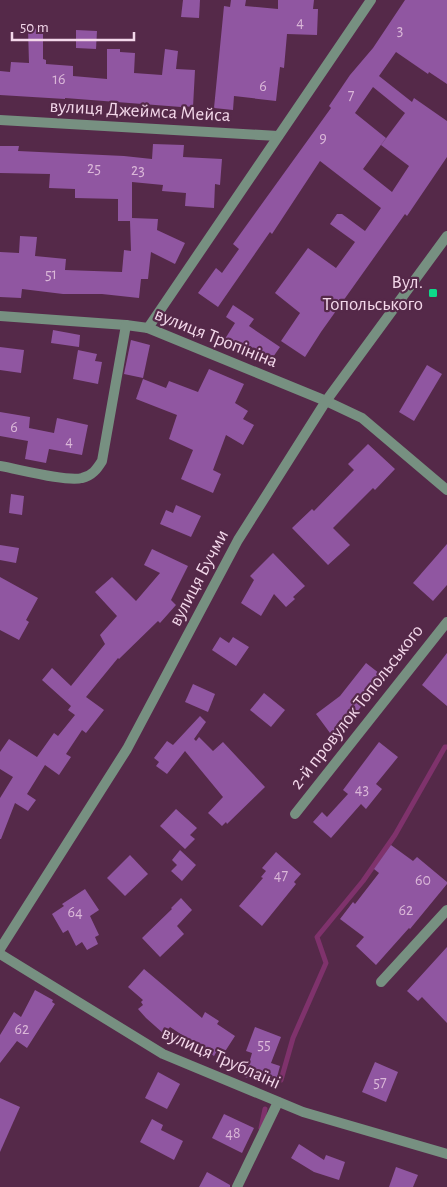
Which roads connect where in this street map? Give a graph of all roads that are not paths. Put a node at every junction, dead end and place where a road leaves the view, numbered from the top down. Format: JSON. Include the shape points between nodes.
{"nodes":[{"id":1,"x":371,"y":0,"type":"edge"},
{"id":2,"x":0,"y":120,"type":"edge"},
{"id":3,"x":278,"y":136,"type":"junction"},
{"id":4,"x":447,"y":236,"type":"edge"},
{"id":5,"x":0,"y":316,"type":"edge"},
{"id":6,"x":126,"y":325,"type":"junction"},
{"id":7,"x":148,"y":328,"type":"junction"},
{"id":8,"x":326,"y":401,"type":"junction"},
{"id":9,"x":0,"y":466,"type":"edge"},
{"id":10,"x":447,"y":490,"type":"edge"},
{"id":11,"x":447,"y":622,"type":"edge"},
{"id":12,"x":295,"y":814,"type":"dead end"},
{"id":13,"x":447,"y":910,"type":"edge"},
{"id":14,"x":0,"y":949,"type":"edge"},
{"id":15,"x":0,"y":954,"type":"edge"},
{"id":16,"x":381,"y":982,"type":"dead end"},
{"id":17,"x":278,"y":1102,"type":"junction"},
{"id":18,"x":447,"y":1154,"type":"edge"},
{"id":19,"x":237,"y":1187,"type":"edge"}],
"edges":[{"from":1,"to":3,"type":"street"},
{"from":2,"to":3,"type":"street","name":"вулиця Джеймса Мейса"},
{"from":3,"to":7,"type":"street"},
{"from":4,"to":8,"type":"street","name":"вулиця Бучми"},
{"from":5,"to":6,"type":"street","name":"вулиця Тропініна"},
{"from":6,"to":7,"type":"street","name":"вулиця Тропініна"},
{"from":6,"to":9,"type":"street","via":[[102,461],[95,472],[82,478],[66,478]]},
{"from":7,"to":8,"type":"street","name":"вулиця Тропініна"},
{"from":8,"to":10,"type":"street","name":"вулиця Тропініна","via":[[362,418]]},
{"from":8,"to":14,"type":"street","name":"вулиця Бучми","via":[[238,540],[127,749]]},
{"from":11,"to":12,"type":"street","name":"2-й провулок Топольського"},
{"from":13,"to":16,"type":"street"},
{"from":15,"to":17,"type":"street","name":"вулиця Трублаїні","via":[[163,1054]]},
{"from":17,"to":18,"type":"street","name":"вулиця Трублаїні"},
{"from":17,"to":19,"type":"street"}]}
